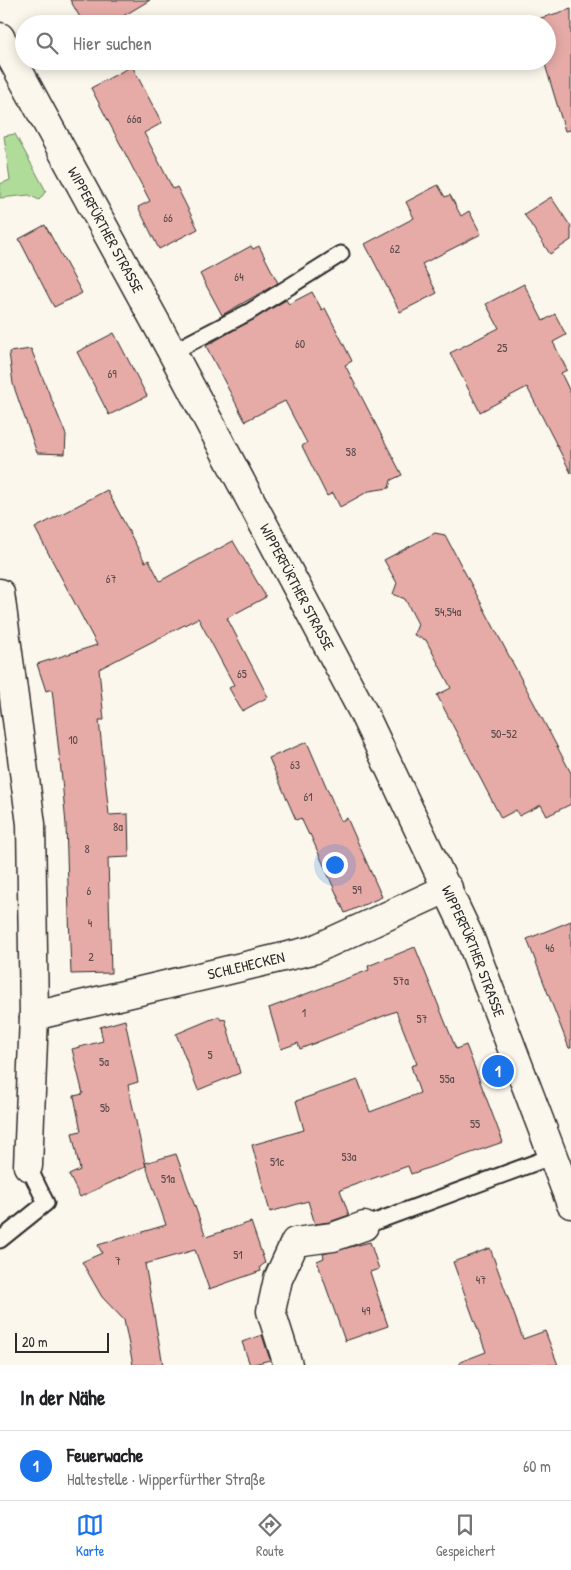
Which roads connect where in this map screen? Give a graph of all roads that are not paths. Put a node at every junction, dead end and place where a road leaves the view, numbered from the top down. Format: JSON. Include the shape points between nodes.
{"nodes":[{"id":1,"x":0,"y":37,"type":"edge"},
{"id":2,"x":15,"y":64,"type":"edge"},
{"id":3,"x":18,"y":70,"type":"edge"},
{"id":4,"x":341,"y":254,"type":"dead end"},
{"id":5,"x":172,"y":352,"type":"junction"},
{"id":6,"x":0,"y":593,"type":"edge"},
{"id":7,"x":448,"y":888,"type":"junction"},
{"id":8,"x":34,"y":1016,"type":"junction"},
{"id":9,"x":553,"y":1156,"type":"junction"},
{"id":10,"x":28,"y":1166,"type":"joint"},
{"id":11,"x":571,"y":1204,"type":"edge"},
{"id":12,"x":364,"y":1226,"type":"joint"},
{"id":13,"x":0,"y":1240,"type":"edge"},
{"id":14,"x":288,"y":1365,"type":"edge"}],
"edges":[{"from":1,"to":2,"type":"main road","name":"WIPPERFÜRTHER STRASSE"},
{"from":3,"to":5,"type":"main road","name":"WIPPERFÜRTHER STRASSE"},
{"from":4,"to":5,"type":"lane","via":[[263,304]]},
{"from":5,"to":7,"type":"main road","name":"WIPPERFÜRTHER STRASSE","via":[[363,712]]},
{"from":6,"to":8,"type":"main road","via":[[31,824]]},
{"from":7,"to":8,"type":"main road","name":"SCHLEHECKEN","via":[[313,950]]},
{"from":7,"to":9,"type":"main road","name":"WIPPERFÜRTHER STRASSE"},
{"from":8,"to":10,"type":"main road"},
{"from":9,"to":11,"type":"main road","name":"WIPPERFÜRTHER STRASSE"},
{"from":9,"to":12,"type":"lane"},
{"from":10,"to":13,"type":"lane","via":[[46,1203]]},
{"from":12,"to":14,"type":"main road","via":[[333,1237],[295,1242],[278,1279],[271,1311]]}]}
